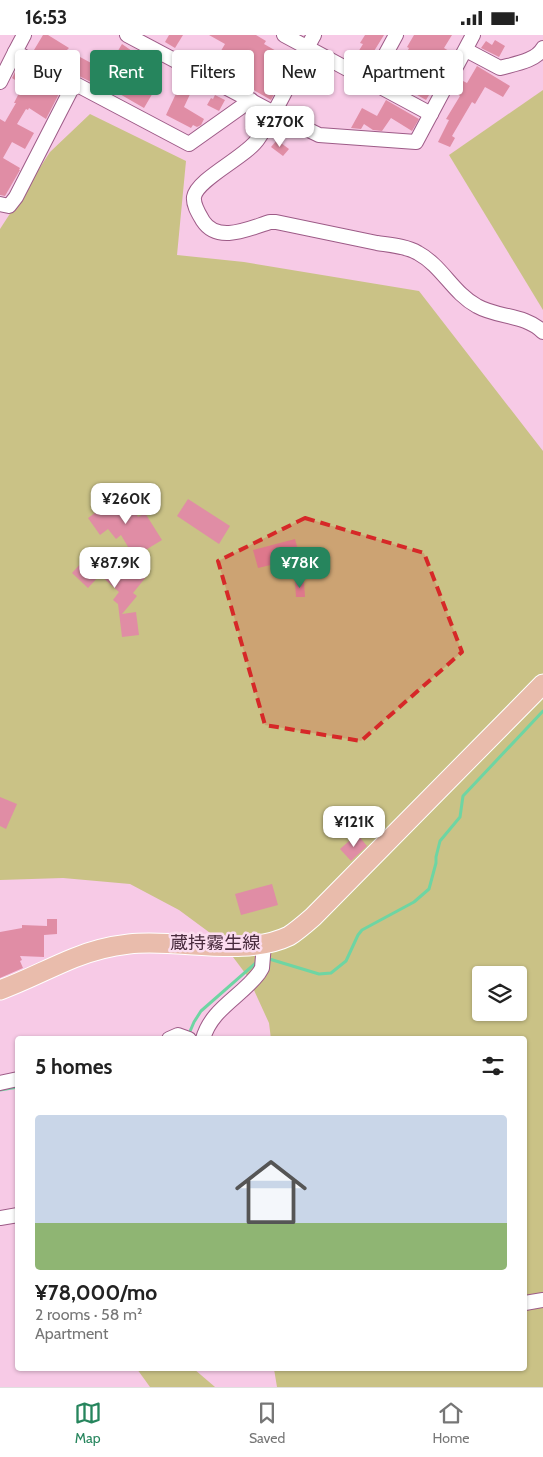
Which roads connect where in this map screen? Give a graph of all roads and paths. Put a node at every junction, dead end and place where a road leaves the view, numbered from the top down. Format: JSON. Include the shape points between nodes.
{"nodes":[{"id":1,"x":24,"y":35,"type":"edge"},
{"id":2,"x":127,"y":35,"type":"edge"},
{"id":3,"x":284,"y":35,"type":"edge"},
{"id":4,"x":396,"y":35,"type":"edge"},
{"id":5,"x":473,"y":35,"type":"edge"},
{"id":6,"x":310,"y":41,"type":"edge"},
{"id":7,"x":543,"y":48,"type":"edge"},
{"id":8,"x":16,"y":50,"type":"edge"},
{"id":9,"x":388,"y":50,"type":"edge"},
{"id":10,"x":466,"y":50,"type":"junction"},
{"id":11,"x":15,"y":53,"type":"edge"},
{"id":12,"x":344,"y":63,"type":"edge"},
{"id":13,"x":0,"y":82,"type":"edge"},
{"id":14,"x":80,"y":87,"type":"edge"},
{"id":15,"x":68,"y":95,"type":"edge"},
{"id":16,"x":396,"y":95,"type":"edge"},
{"id":17,"x":251,"y":100,"type":"junction"},
{"id":18,"x":274,"y":113,"type":"junction"},
{"id":19,"x":431,"y":114,"type":"junction"},
{"id":20,"x":0,"y":204,"type":"edge"},
{"id":21,"x":543,"y":332,"type":"edge"},
{"id":22,"x":543,"y":684,"type":"edge"},
{"id":23,"x":263,"y":947,"type":"junction"},
{"id":24,"x":0,"y":990,"type":"edge"},
{"id":25,"x":204,"y":1036,"type":"edge"},
{"id":26,"x":15,"y":1080,"type":"edge"},
{"id":27,"x":0,"y":1083,"type":"edge"},
{"id":28,"x":15,"y":1216,"type":"edge"},
{"id":29,"x":0,"y":1218,"type":"edge"},
{"id":30,"x":543,"y":1300,"type":"edge"},
{"id":31,"x":527,"y":1303,"type":"edge"}],
"edges":[{"from":1,"to":8,"type":"street"},
{"from":2,"to":17,"type":"street"},
{"from":3,"to":6,"type":"street"},
{"from":4,"to":9,"type":"street"},
{"from":5,"to":10,"type":"street"},
{"from":6,"to":12,"type":"street"},
{"from":6,"to":18,"type":"street"},
{"from":7,"to":10,"type":"street","via":[[534,57],[500,68]]},
{"from":10,"to":19,"type":"street"},
{"from":11,"to":13,"type":"street"},
{"from":14,"to":17,"type":"street","via":[[189,144]]},
{"from":15,"to":20,"type":"street","via":[[16,197],[9,206]]},
{"from":16,"to":19,"type":"street"},
{"from":17,"to":18,"type":"street"},
{"from":18,"to":19,"type":"street","via":[[319,135],[416,142]]},
{"from":18,"to":21,"type":"street","via":[[255,143],[196,191],[195,205],[208,227],[218,233],[230,233],[276,222],[411,250],[432,262],[471,303],[526,320]]},
{"from":22,"to":23,"type":"main road","name":"蔵持霧生線","via":[[313,917],[288,936]]},
{"from":23,"to":24,"type":"main road","name":"蔵持霧生線","via":[[130,944],[74,958]]},
{"from":23,"to":25,"type":"street","via":[[262,968],[255,979],[213,1018]]},
{"from":26,"to":27,"type":"street"},
{"from":28,"to":29,"type":"street"},
{"from":30,"to":31,"type":"street"}]}
